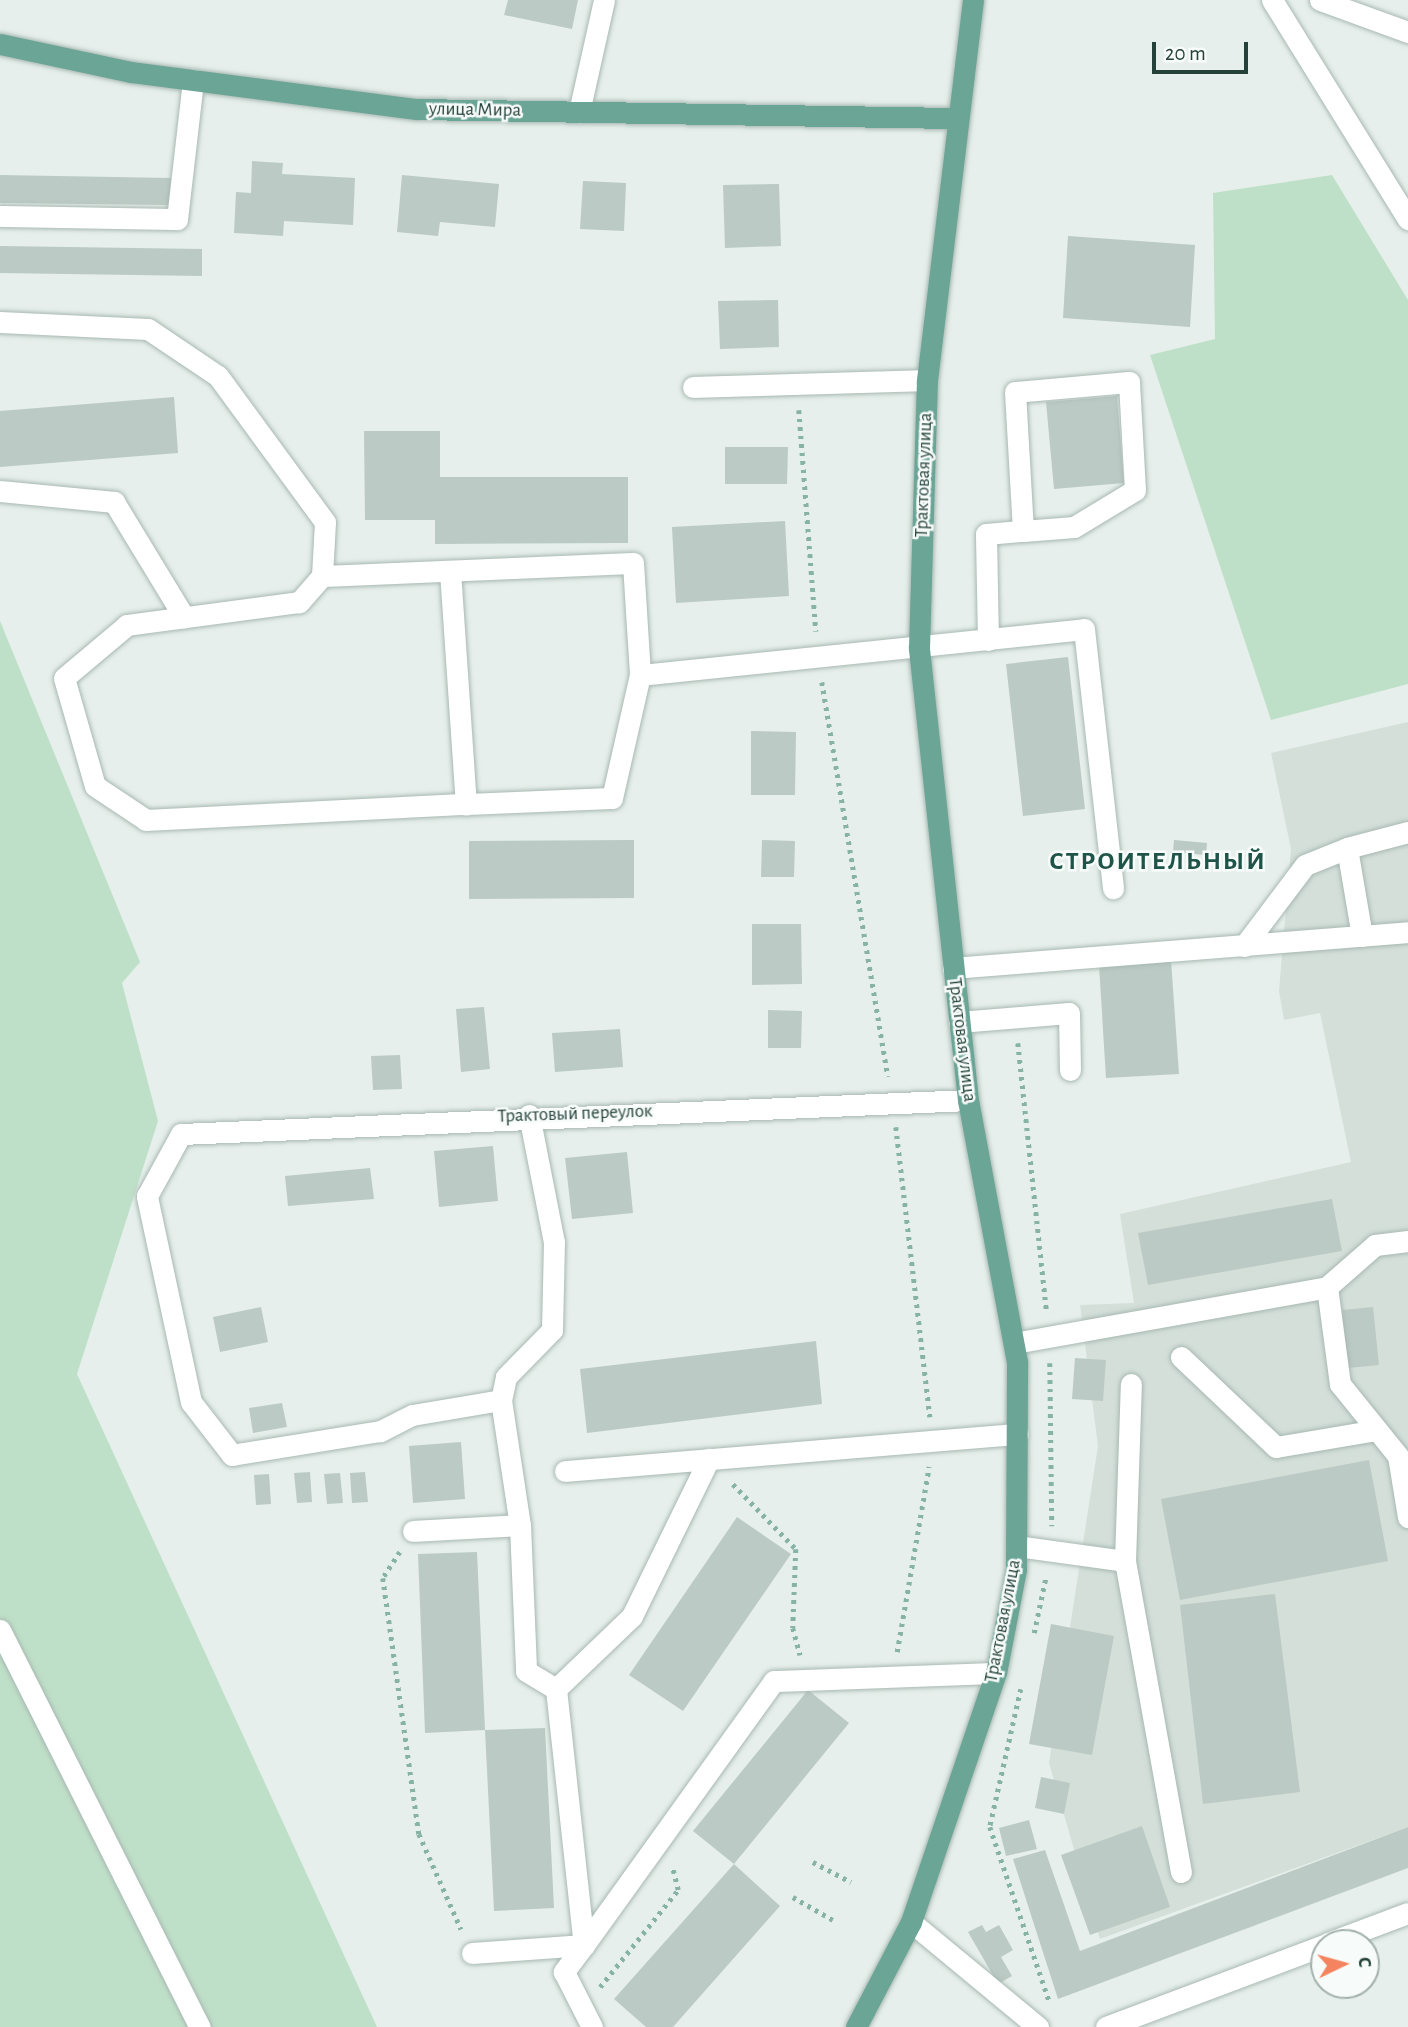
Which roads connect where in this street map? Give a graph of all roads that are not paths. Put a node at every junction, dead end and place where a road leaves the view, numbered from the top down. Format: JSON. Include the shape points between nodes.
{"nodes":[{"id":1,"x":604,"y":0,"type":"edge"},
{"id":2,"x":973,"y":0,"type":"edge"},
{"id":3,"x":1272,"y":0,"type":"edge"},
{"id":4,"x":1320,"y":0,"type":"edge"},
{"id":5,"x":1408,"y":32,"type":"edge"},
{"id":6,"x":0,"y":44,"type":"edge"},
{"id":7,"x":193,"y":80,"type":"junction"},
{"id":8,"x":579,"y":112,"type":"junction"},
{"id":9,"x":955,"y":118,"type":"junction"},
{"id":10,"x":0,"y":216,"type":"edge"},
{"id":11,"x":1408,"y":219,"type":"edge"},
{"id":12,"x":0,"y":322,"type":"edge"},
{"id":13,"x":927,"y":380,"type":"junction"},
{"id":14,"x":693,"y":387,"type":"dead end"},
{"id":15,"x":0,"y":491,"type":"edge"},
{"id":16,"x":1023,"y":531,"type":"junction"},
{"id":17,"x":450,"y":571,"type":"junction"},
{"id":18,"x":323,"y":576,"type":"junction"},
{"id":19,"x":184,"y":617,"type":"junction"},
{"id":20,"x":988,"y":640,"type":"junction"},
{"id":21,"x":919,"y":648,"type":"junction"},
{"id":22,"x":640,"y":675,"type":"junction"},
{"id":23,"x":466,"y":804,"type":"junction"},
{"id":24,"x":1408,"y":832,"type":"edge"},
{"id":25,"x":1347,"y":848,"type":"junction"},
{"id":26,"x":1113,"y":888,"type":"dead end"},
{"id":27,"x":1408,"y":932,"type":"edge"},
{"id":28,"x":1362,"y":936,"type":"junction"},
{"id":29,"x":1244,"y":946,"type":"junction"},
{"id":30,"x":953,"y":968,"type":"junction"},
{"id":31,"x":959,"y":1022,"type":"junction"},
{"id":32,"x":1070,"y":1070,"type":"dead end"},
{"id":33,"x":968,"y":1100,"type":"junction"},
{"id":34,"x":529,"y":1115,"type":"junction"},
{"id":35,"x":1408,"y":1241,"type":"edge"},
{"id":36,"x":1327,"y":1287,"type":"junction"},
{"id":37,"x":1014,"y":1343,"type":"junction"},
{"id":38,"x":1181,"y":1357,"type":"dead end"},
{"id":39,"x":1131,"y":1384,"type":"dead end"},
{"id":40,"x":501,"y":1400,"type":"junction"},
{"id":41,"x":1377,"y":1430,"type":"junction"},
{"id":42,"x":1017,"y":1434,"type":"junction"},
{"id":43,"x":1403,"y":1456,"type":"edge"},
{"id":44,"x":709,"y":1459,"type":"junction"},
{"id":45,"x":565,"y":1471,"type":"dead end"},
{"id":46,"x":1408,"y":1517,"type":"edge"},
{"id":47,"x":520,"y":1525,"type":"junction"},
{"id":48,"x":413,"y":1531,"type":"road end"},
{"id":49,"x":1017,"y":1546,"type":"junction"},
{"id":50,"x":1125,"y":1560,"type":"junction"},
{"id":51,"x":0,"y":1630,"type":"edge"},
{"id":52,"x":996,"y":1673,"type":"junction"},
{"id":53,"x":556,"y":1689,"type":"junction"},
{"id":54,"x":1181,"y":1872,"type":"dead end"},
{"id":55,"x":1408,"y":1913,"type":"edge"},
{"id":56,"x":911,"y":1922,"type":"junction"},
{"id":57,"x":1366,"y":1929,"type":"edge"},
{"id":58,"x":584,"y":1945,"type":"junction"},
{"id":59,"x":1310,"y":1950,"type":"edge"},
{"id":60,"x":472,"y":1953,"type":"road end"},
{"id":61,"x":587,"y":2018,"type":"edge"},
{"id":62,"x":200,"y":2027,"type":"edge"},
{"id":63,"x":856,"y":2027,"type":"edge"},
{"id":64,"x":1038,"y":2027,"type":"edge"},
{"id":65,"x":1106,"y":2027,"type":"edge"}],
"edges":[{"from":1,"to":8,"type":"street"},
{"from":2,"to":9,"type":"main road","name":"Трактовая улица"},
{"from":3,"to":11,"type":"street"},
{"from":4,"to":5,"type":"street"},
{"from":6,"to":7,"type":"main road","name":"улица Мира"},
{"from":7,"to":8,"type":"main road","name":"улица Мира","via":[[416,108]]},
{"from":7,"to":10,"type":"street","via":[[177,219]]},
{"from":8,"to":9,"type":"main road","name":"улица Мира"},
{"from":9,"to":13,"type":"main road","name":"Трактовая улица"},
{"from":12,"to":18,"type":"street","via":[[148,329],[218,376],[325,522]]},
{"from":13,"to":14,"type":"street"},
{"from":13,"to":21,"type":"main road","name":"Трактовая улица"},
{"from":15,"to":19,"type":"street","via":[[114,502]]},
{"from":16,"to":16,"type":"street","via":[[1074,527],[1135,490],[1129,382],[1015,392]]},
{"from":16,"to":20,"type":"street","via":[[986,534]]},
{"from":17,"to":18,"type":"street"},
{"from":17,"to":22,"type":"street","via":[[633,563]]},
{"from":17,"to":23,"type":"street"},
{"from":18,"to":19,"type":"street","via":[[299,602]]},
{"from":19,"to":23,"type":"street","via":[[127,625],[64,678],[95,786],[146,820]]},
{"from":20,"to":21,"type":"street"},
{"from":20,"to":26,"type":"street","via":[[1084,629]]},
{"from":21,"to":22,"type":"street"},
{"from":21,"to":30,"type":"main road","name":"Трактовая улица"},
{"from":22,"to":23,"type":"street","via":[[612,798]]},
{"from":24,"to":25,"type":"street"},
{"from":25,"to":28,"type":"street"},
{"from":25,"to":29,"type":"street","via":[[1305,865]]},
{"from":27,"to":28,"type":"street"},
{"from":28,"to":29,"type":"street"},
{"from":29,"to":30,"type":"street"},
{"from":30,"to":31,"type":"main road","name":"Трактовая улица"},
{"from":31,"to":32,"type":"street","via":[[1069,1013]]},
{"from":31,"to":33,"type":"main road","name":"Трактовая улица"},
{"from":33,"to":34,"type":"street","name":"Трактовый переулок"},
{"from":33,"to":37,"type":"main road","name":"Трактовая улица"},
{"from":34,"to":40,"type":"street","via":[[554,1242],[552,1330],[506,1377]]},
{"from":34,"to":40,"type":"street","name":"Трактовый переулок","via":[[181,1134],[147,1196],[191,1402],[232,1455],[380,1431],[412,1415]]},
{"from":35,"to":36,"type":"street","via":[[1375,1245]]},
{"from":36,"to":37,"type":"street"},
{"from":36,"to":41,"type":"street","via":[[1340,1384]]},
{"from":37,"to":42,"type":"main road","name":"Трактовая улица"},
{"from":38,"to":41,"type":"street","via":[[1276,1447]]},
{"from":39,"to":50,"type":"street"},
{"from":40,"to":47,"type":"street"},
{"from":41,"to":43,"type":"street"},
{"from":42,"to":44,"type":"street"},
{"from":42,"to":49,"type":"main road","name":"Трактовая улица"},
{"from":43,"to":46,"type":"street"},
{"from":44,"to":45,"type":"street"},
{"from":44,"to":53,"type":"street","via":[[632,1616]]},
{"from":47,"to":48,"type":"street"},
{"from":47,"to":53,"type":"street","via":[[526,1671]]},
{"from":49,"to":50,"type":"street"},
{"from":49,"to":52,"type":"main road","name":"Трактовая улица"},
{"from":50,"to":54,"type":"street"},
{"from":51,"to":62,"type":"street"},
{"from":52,"to":56,"type":"main road","name":"Трактовая улица"},
{"from":52,"to":58,"type":"street","via":[[774,1681]]},
{"from":53,"to":58,"type":"street"},
{"from":55,"to":57,"type":"street"},
{"from":56,"to":63,"type":"main road","name":"Трактовая улица"},
{"from":56,"to":64,"type":"street"},
{"from":58,"to":60,"type":"street"},
{"from":58,"to":61,"type":"street","via":[[564,1972]]},
{"from":59,"to":65,"type":"street"}]}
